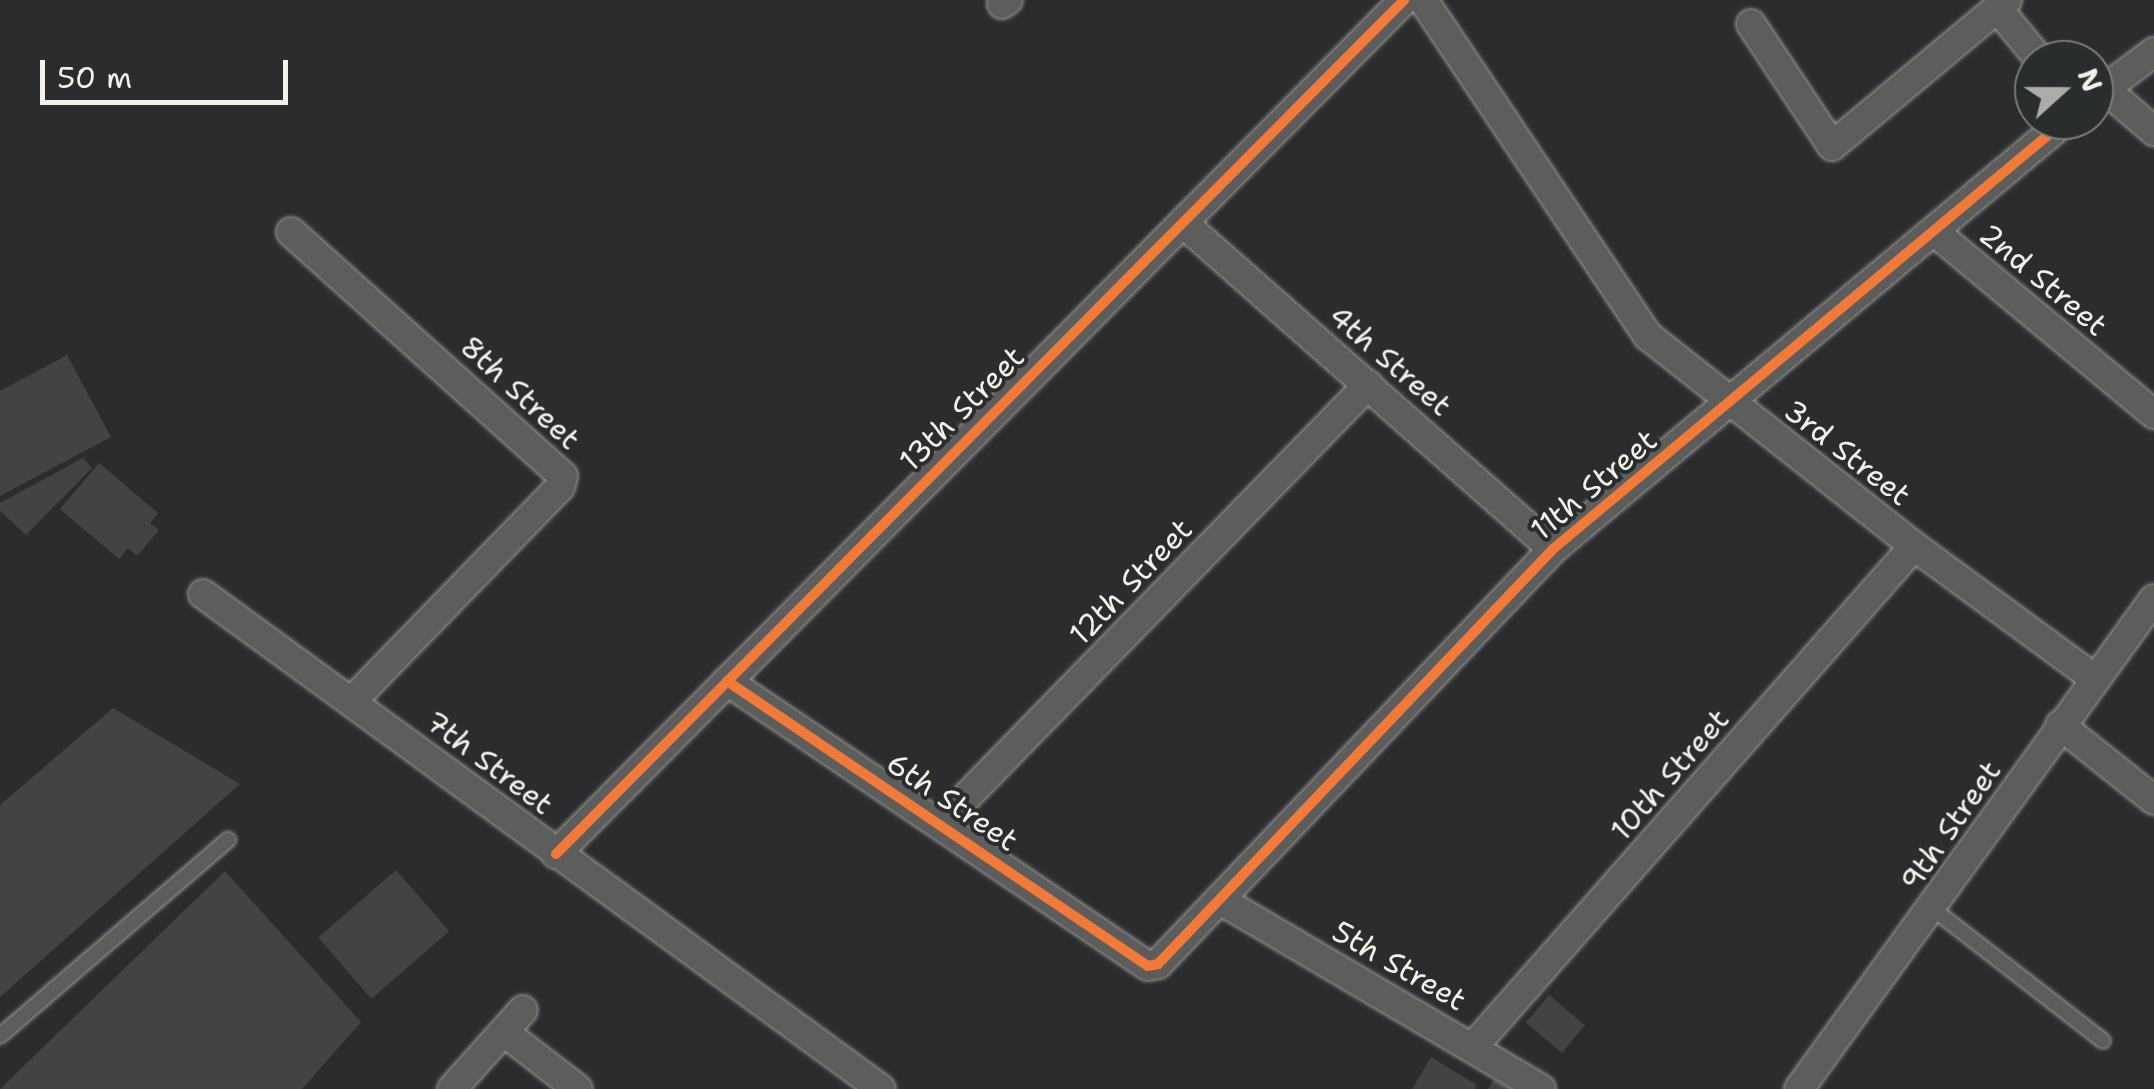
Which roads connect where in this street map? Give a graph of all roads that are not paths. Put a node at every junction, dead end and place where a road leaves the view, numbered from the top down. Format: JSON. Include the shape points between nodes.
{"nodes":[{"id":1,"x":1404,"y":0,"type":"edge"},
{"id":2,"x":1422,"y":0,"type":"edge"},
{"id":3,"x":2002,"y":4,"type":"edge"},
{"id":4,"x":1752,"y":24,"type":"dead end"},
{"id":5,"x":2026,"y":40,"type":"edge"},
{"id":6,"x":2154,"y":52,"type":"edge"},
{"id":7,"x":2114,"y":82,"type":"edge"},
{"id":8,"x":2114,"y":103,"type":"edge"},
{"id":9,"x":2154,"y":131,"type":"edge"},
{"id":10,"x":2043,"y":140,"type":"edge"},
{"id":11,"x":1183,"y":223,"type":"junction"},
{"id":12,"x":291,"y":232,"type":"dead end"},
{"id":13,"x":1937,"y":234,"type":"junction"},
{"id":14,"x":1368,"y":385,"type":"junction"},
{"id":15,"x":1730,"y":403,"type":"junction"},
{"id":16,"x":2154,"y":414,"type":"edge"},
{"id":17,"x":1914,"y":546,"type":"junction"},
{"id":18,"x":1553,"y":549,"type":"junction"},
{"id":19,"x":203,"y":594,"type":"dead end"},
{"id":20,"x":2154,"y":598,"type":"edge"},
{"id":21,"x":2094,"y":678,"type":"junction"},
{"id":22,"x":726,"y":681,"type":"junction"},
{"id":23,"x":352,"y":701,"type":"junction"},
{"id":24,"x":2060,"y":725,"type":"junction"},
{"id":25,"x":2154,"y":800,"type":"edge"},
{"id":26,"x":941,"y":823,"type":"junction"},
{"id":27,"x":228,"y":840,"type":"dead end"},
{"id":28,"x":556,"y":854,"type":"junction"},
{"id":29,"x":1222,"y":901,"type":"junction"},
{"id":30,"x":1933,"y":909,"type":"junction"},
{"id":31,"x":1148,"y":966,"type":"joint"},
{"id":32,"x":523,"y":1010,"type":"dead end"},
{"id":33,"x":504,"y":1032,"type":"junction"},
{"id":34,"x":0,"y":1036,"type":"edge"},
{"id":35,"x":2102,"y":1041,"type":"dead end"},
{"id":36,"x":1474,"y":1046,"type":"junction"},
{"id":37,"x":452,"y":1089,"type":"edge"},
{"id":38,"x":578,"y":1089,"type":"edge"},
{"id":39,"x":881,"y":1089,"type":"edge"},
{"id":40,"x":1541,"y":1089,"type":"edge"},
{"id":41,"x":1799,"y":1089,"type":"edge"}],
"edges":[{"from":1,"to":11,"type":"street","name":"13th Street"},
{"from":2,"to":15,"type":"street","name":"3rd Street","via":[[1627,312]]},
{"from":3,"to":4,"type":"street","via":[[1832,146],[1822,140]]},
{"from":3,"to":5,"type":"street"},
{"from":6,"to":7,"type":"street"},
{"from":8,"to":9,"type":"street"},
{"from":10,"to":13,"type":"street","name":"11th Street"},
{"from":11,"to":14,"type":"street","name":"4th Street"},
{"from":11,"to":22,"type":"street","name":"13th Street"},
{"from":12,"to":23,"type":"street","name":"8th Street","via":[[563,476],[560,488]]},
{"from":13,"to":15,"type":"street","name":"11th Street"},
{"from":13,"to":16,"type":"street","name":"2nd Street"},
{"from":14,"to":18,"type":"street","name":"4th Street"},
{"from":14,"to":26,"type":"street","name":"12th Street"},
{"from":15,"to":17,"type":"street","name":"3rd Street"},
{"from":15,"to":18,"type":"street","name":"11th Street"},
{"from":17,"to":21,"type":"street","name":"3rd Street"},
{"from":17,"to":36,"type":"street","name":"10th Street"},
{"from":18,"to":29,"type":"street","name":"11th Street"},
{"from":19,"to":23,"type":"street","name":"7th Street"},
{"from":20,"to":21,"type":"street","name":"9th Street"},
{"from":21,"to":24,"type":"street","name":"9th Street"},
{"from":22,"to":26,"type":"street","name":"6th Street"},
{"from":22,"to":28,"type":"street","name":"13th Street"},
{"from":23,"to":28,"type":"street","name":"7th Street"},
{"from":24,"to":25,"type":"street"},
{"from":24,"to":30,"type":"street","name":"9th Street"},
{"from":26,"to":31,"type":"street","name":"6th Street"},
{"from":27,"to":34,"type":"lane"},
{"from":28,"to":39,"type":"street","name":"7th Street"},
{"from":29,"to":31,"type":"street","name":"11th Street","via":[[1168,958]]},
{"from":29,"to":36,"type":"street","name":"5th Street"},
{"from":30,"to":35,"type":"lane"},
{"from":30,"to":41,"type":"street","name":"9th Street"},
{"from":32,"to":33,"type":"street"},
{"from":33,"to":37,"type":"street"},
{"from":33,"to":38,"type":"street"},
{"from":36,"to":40,"type":"street","name":"5th Street"}]}
